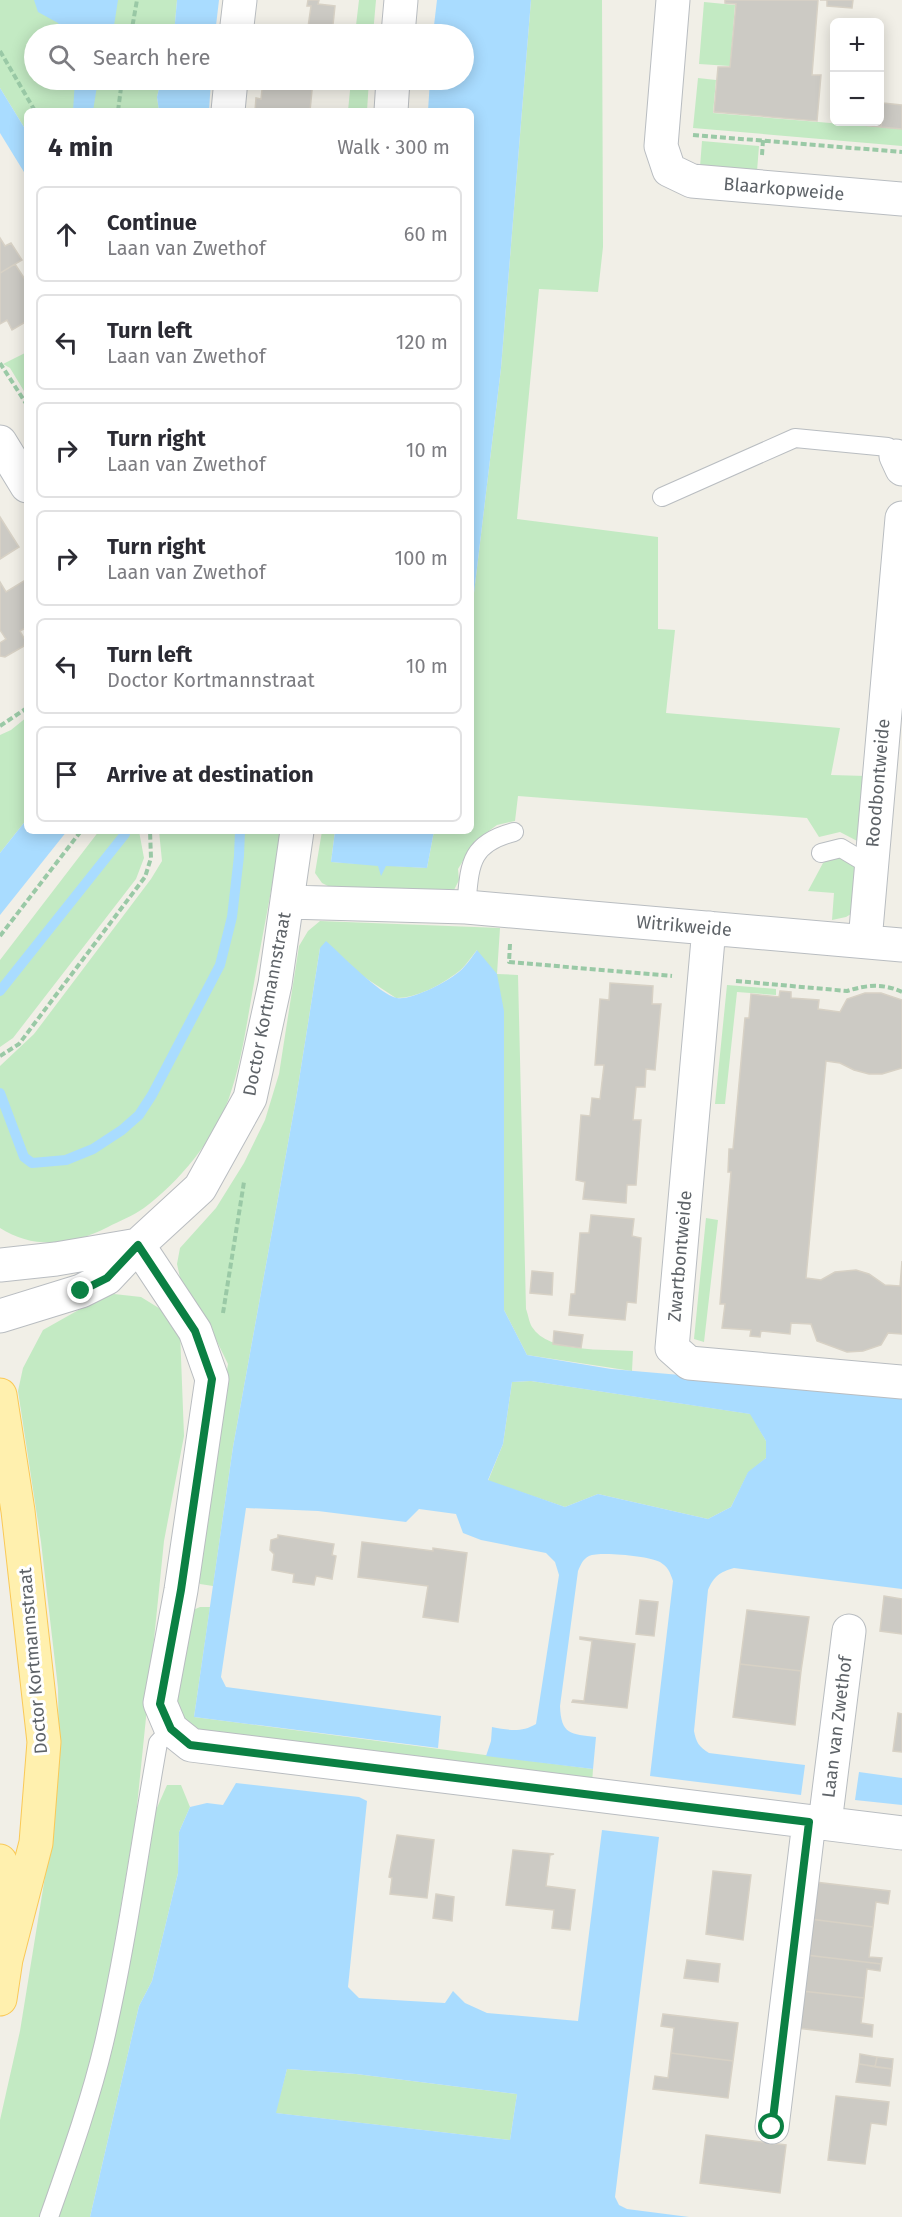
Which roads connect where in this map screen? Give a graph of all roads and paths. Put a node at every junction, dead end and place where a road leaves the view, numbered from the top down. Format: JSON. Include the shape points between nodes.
{"nodes":[{"id":1,"x":137,"y":0,"type":"edge"},
{"id":2,"x":240,"y":0,"type":"edge"},
{"id":3,"x":401,"y":0,"type":"edge"},
{"id":4,"x":673,"y":0,"type":"edge"},
{"id":5,"x":133,"y":24,"type":"edge"},
{"id":6,"x":237,"y":24,"type":"edge"},
{"id":7,"x":399,"y":24,"type":"edge"},
{"id":8,"x":0,"y":51,"type":"edge"},
{"id":9,"x":121,"y":90,"type":"edge"},
{"id":10,"x":230,"y":90,"type":"edge"},
{"id":11,"x":392,"y":90,"type":"edge"},
{"id":12,"x":32,"y":108,"type":"edge"},
{"id":13,"x":118,"y":108,"type":"edge"},
{"id":14,"x":228,"y":108,"type":"edge"},
{"id":15,"x":391,"y":108,"type":"edge"},
{"id":16,"x":684,"y":134,"type":"dead end"},
{"id":17,"x":902,"y":152,"type":"edge"},
{"id":18,"x":902,"y":200,"type":"edge"},
{"id":19,"x":0,"y":363,"type":"edge"},
{"id":20,"x":24,"y":400,"type":"edge"},
{"id":21,"x":0,"y":442,"type":"edge"},
{"id":22,"x":899,"y":463,"type":"edge"},
{"id":23,"x":24,"y":478,"type":"edge"},
{"id":24,"x":662,"y":497,"type":"dead end"},
{"id":25,"x":902,"y":518,"type":"edge"},
{"id":26,"x":24,"y":710,"type":"edge"},
{"id":27,"x":0,"y":726,"type":"edge"},
{"id":28,"x":514,"y":832,"type":"dead end"},
{"id":29,"x":79,"y":834,"type":"edge"},
{"id":30,"x":150,"y":834,"type":"edge"},
{"id":31,"x":297,"y":834,"type":"edge"},
{"id":32,"x":821,"y":853,"type":"dead end"},
{"id":33,"x":871,"y":866,"type":"junction"},
{"id":34,"x":288,"y":902,"type":"junction"},
{"id":35,"x":466,"y":907,"type":"junction"},
{"id":36,"x":710,"y":928,"type":"junction"},
{"id":37,"x":0,"y":936,"type":"edge"},
{"id":38,"x":865,"y":941,"type":"junction"},
{"id":39,"x":902,"y":945,"type":"edge"},
{"id":40,"x":0,"y":1056,"type":"edge"},
{"id":41,"x":245,"y":1176,"type":"dead end"},
{"id":42,"x":138,"y":1245,"type":"junction"},
{"id":43,"x":0,"y":1265,"type":"edge"},
{"id":44,"x":0,"y":1316,"type":"edge"},
{"id":45,"x":222,"y":1323,"type":"dead end"},
{"id":46,"x":902,"y":1382,"type":"edge"},
{"id":47,"x":0,"y":1395,"type":"edge"},
{"id":48,"x":849,"y":1631,"type":"dead end"},
{"id":49,"x":171,"y":1729,"type":"junction"},
{"id":50,"x":817,"y":1823,"type":"junction"},
{"id":51,"x":902,"y":1833,"type":"edge"},
{"id":52,"x":0,"y":1861,"type":"edge"},
{"id":53,"x":6,"y":1959,"type":"junction"},
{"id":54,"x":0,"y":1999,"type":"edge"},
{"id":55,"x":772,"y":2127,"type":"dead end"},
{"id":56,"x":48,"y":2217,"type":"edge"}],
"edges":[{"from":1,"to":5,"type":"path"},
{"from":2,"to":6,"type":"street"},
{"from":3,"to":7,"type":"street"},
{"from":4,"to":18,"type":"street","name":"Blaarkopweide","via":[[661,146],[669,170],[692,182]]},
{"from":8,"to":12,"type":"path"},
{"from":9,"to":13,"type":"path"},
{"from":10,"to":14,"type":"street"},
{"from":11,"to":15,"type":"street"},
{"from":16,"to":17,"type":"path"},
{"from":19,"to":20,"type":"path"},
{"from":21,"to":23,"type":"street"},
{"from":22,"to":24,"type":"lane","via":[[888,447],[795,438]]},
{"from":25,"to":33,"type":"street","name":"Roodbontweide"},
{"from":26,"to":27,"type":"path"},
{"from":28,"to":35,"type":"lane","via":[[482,847],[471,864]]},
{"from":29,"to":37,"type":"path"},
{"from":30,"to":40,"type":"path","via":[[151,858],[145,877],[19,1044]]},
{"from":31,"to":34,"type":"street","name":"Doctor Kortmannstraat"},
{"from":32,"to":33,"type":"lane","via":[[841,848]]},
{"from":33,"to":38,"type":"street","name":"Roodbontweide"},
{"from":34,"to":35,"type":"street","name":"Witrikweide"},
{"from":34,"to":42,"type":"street","name":"Doctor Kortmannstraat","via":[[250,1098],[200,1188]]},
{"from":35,"to":36,"type":"street","name":"Witrikweide"},
{"from":36,"to":38,"type":"street","name":"Witrikweide"},
{"from":36,"to":46,"type":"street","name":"Zwartbontweide","via":[[672,1348],[689,1363]]},
{"from":38,"to":39,"type":"street","name":"Witrikweide"},
{"from":41,"to":45,"type":"path"},
{"from":42,"to":43,"type":"street"},
{"from":42,"to":44,"type":"street","name":"Doctor Kortmannstraat","via":[[107,1278],[81,1291]]},
{"from":42,"to":49,"type":"street","via":[[195,1331],[212,1379],[160,1704]]},
{"from":47,"to":53,"type":"main road","name":"Doctor Kortmannstraat","via":[[18,1511],[44,1742],[36,1843]]},
{"from":48,"to":50,"type":"street","name":"Laan van Zwethof"},
{"from":49,"to":50,"type":"street","name":"Laan van Zwethof","via":[[190,1745]]},
{"from":49,"to":56,"type":"lane","via":[[158,1743],[103,2044]]},
{"from":50,"to":51,"type":"street","name":"Laan van Zwethof"},
{"from":50,"to":55,"type":"street","name":"Laan van Zwethof"},
{"from":52,"to":53,"type":"main road","name":"Doctor Kortmannstraat"},
{"from":53,"to":54,"type":"main road","name":"Doctor Kortmannstraat"}]}
